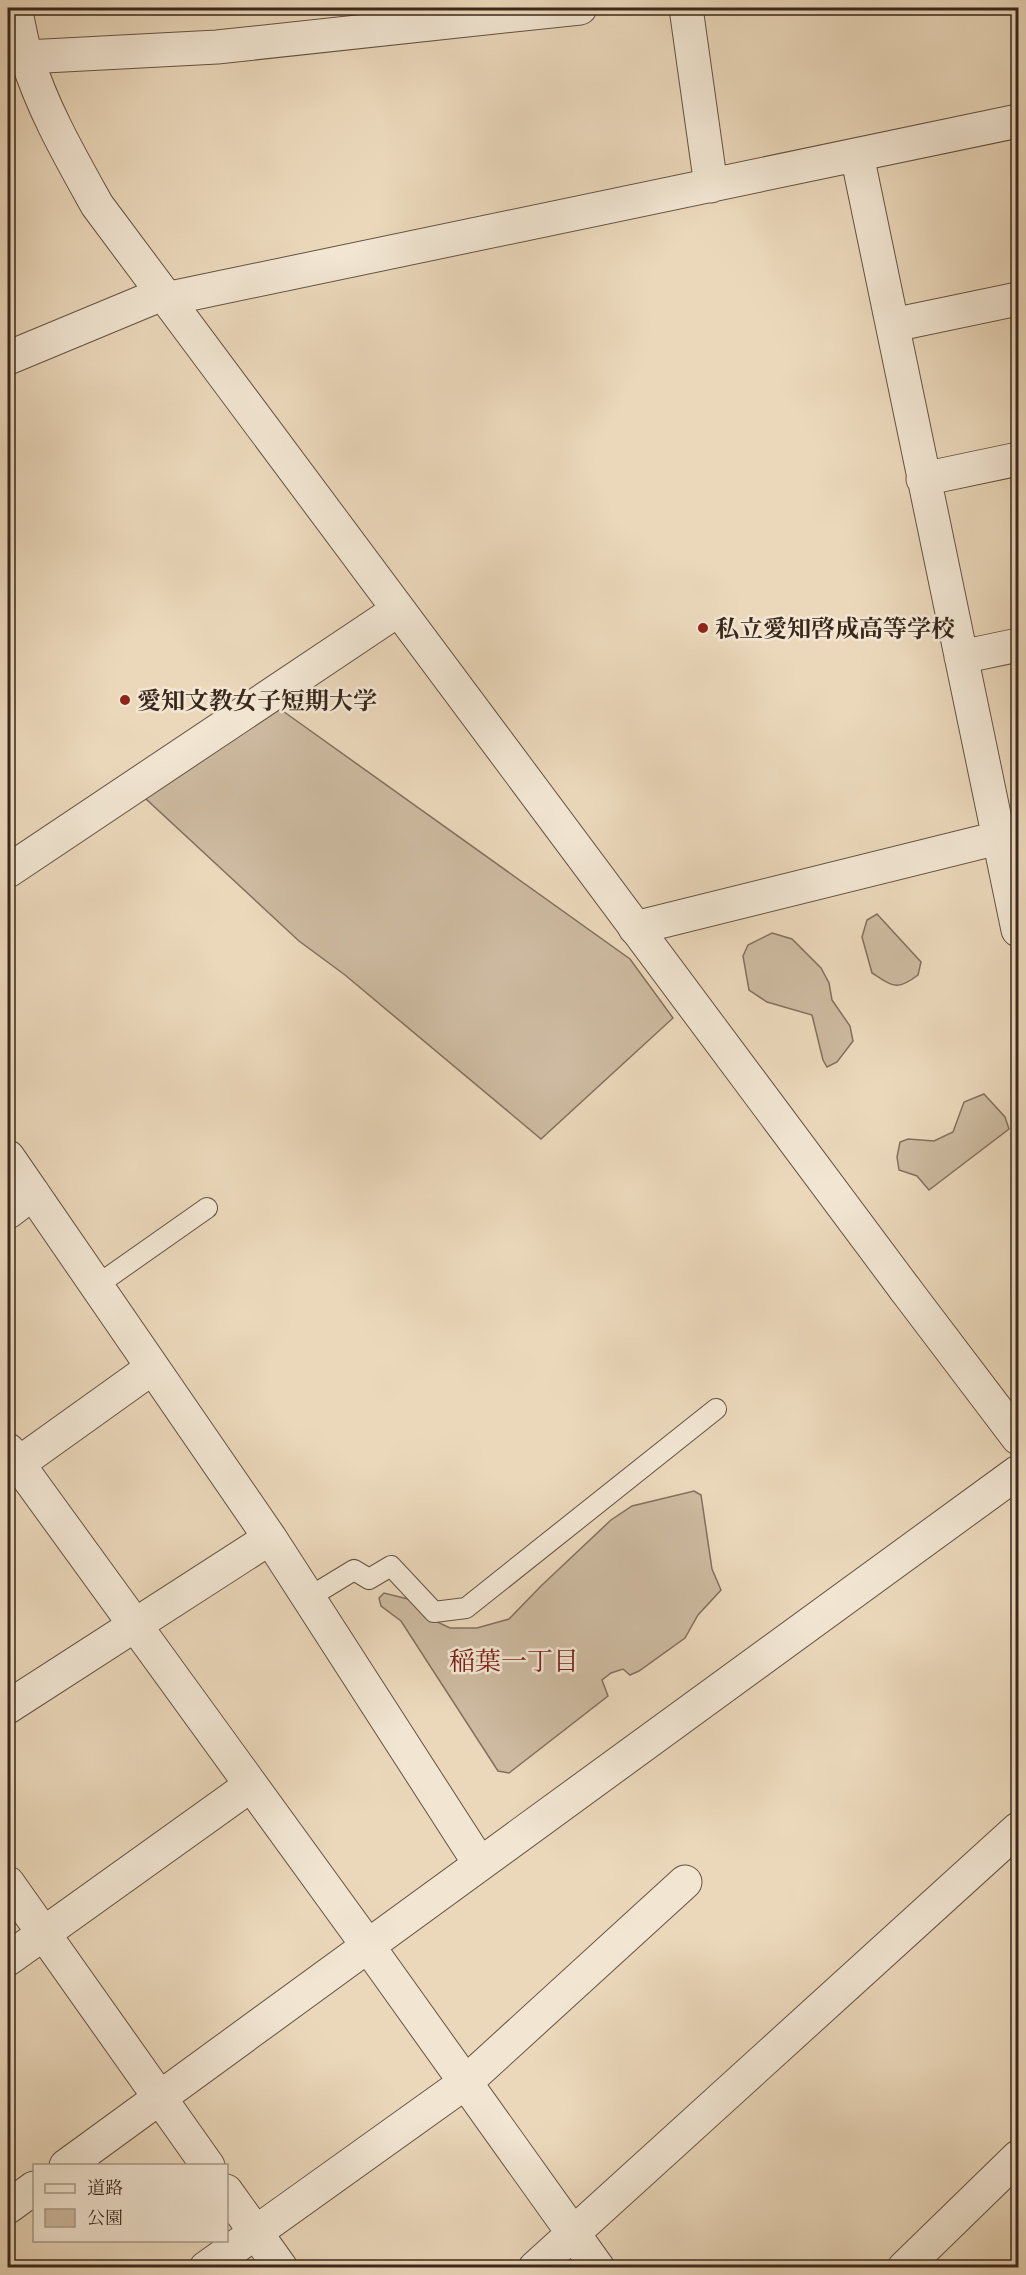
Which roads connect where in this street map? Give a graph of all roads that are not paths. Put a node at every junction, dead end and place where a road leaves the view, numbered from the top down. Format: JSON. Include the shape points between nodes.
{"nodes":[{"id":1,"x":15,"y":8,"type":"edge"},
{"id":2,"x":580,"y":8,"type":"edge"},
{"id":3,"x":686,"y":8,"type":"edge"},
{"id":4,"x":26,"y":57,"type":"junction"},
{"id":5,"x":1018,"y":122,"type":"edge"},
{"id":6,"x":857,"y":155,"type":"junction"},
{"id":7,"x":711,"y":186,"type":"junction"},
{"id":8,"x":164,"y":297,"type":"junction"},
{"id":9,"x":1018,"y":299,"type":"edge"},
{"id":10,"x":893,"y":326,"type":"junction"},
{"id":11,"x":8,"y":358,"type":"edge"},
{"id":12,"x":1018,"y":459,"type":"edge"},
{"id":13,"x":923,"y":479,"type":"junction"},
{"id":14,"x":398,"y":610,"type":"junction"},
{"id":15,"x":1018,"y":645,"type":"edge"},
{"id":16,"x":962,"y":657,"type":"junction"},
{"id":17,"x":1009,"y":835,"type":"edge"},
{"id":18,"x":8,"y":871,"type":"edge"},
{"id":19,"x":635,"y":927,"type":"junction"},
{"id":20,"x":1018,"y":930,"type":"edge"},
{"id":21,"x":8,"y":1157,"type":"edge"},
{"id":22,"x":20,"y":1202,"type":"edge"},
{"id":23,"x":207,"y":1208,"type":"dead end"},
{"id":24,"x":96,"y":1286,"type":"junction"},
{"id":25,"x":152,"y":1368,"type":"junction"},
{"id":26,"x":716,"y":1409,"type":"dead end"},
{"id":27,"x":1018,"y":1438,"type":"edge"},
{"id":28,"x":11,"y":1461,"type":"edge"},
{"id":29,"x":1018,"y":1472,"type":"edge"},
{"id":30,"x":270,"y":1538,"type":"junction"},
{"id":31,"x":308,"y":1598,"type":"junction"},
{"id":32,"x":135,"y":1625,"type":"junction"},
{"id":33,"x":8,"y":1707,"type":"edge"},
{"id":34,"x":251,"y":1785,"type":"junction"},
{"id":35,"x":1018,"y":1829,"type":"edge"},
{"id":36,"x":480,"y":1864,"type":"junction"},
{"id":37,"x":685,"y":1882,"type":"dead end"},
{"id":38,"x":8,"y":1883,"type":"edge"},
{"id":39,"x":42,"y":1934,"type":"junction"},
{"id":40,"x":368,"y":1946,"type":"junction"},
{"id":41,"x":8,"y":1959,"type":"edge"},
{"id":42,"x":466,"y":2082,"type":"junction"},
{"id":43,"x":160,"y":2098,"type":"junction"},
{"id":44,"x":1018,"y":2157,"type":"edge"},
{"id":45,"x":69,"y":2164,"type":"edge"},
{"id":46,"x":207,"y":2164,"type":"edge"},
{"id":47,"x":33,"y":2189,"type":"edge"},
{"id":48,"x":228,"y":2194,"type":"edge"},
{"id":49,"x":8,"y":2207,"type":"edge"},
{"id":50,"x":256,"y":2232,"type":"junction"},
{"id":51,"x":572,"y":2233,"type":"junction"},
{"id":52,"x":206,"y":2268,"type":"edge"},
{"id":53,"x":281,"y":2268,"type":"edge"},
{"id":54,"x":535,"y":2268,"type":"edge"},
{"id":55,"x":598,"y":2268,"type":"edge"},
{"id":56,"x":904,"y":2268,"type":"edge"}],
"edges":[{"from":1,"to":4,"type":"street"},
{"from":2,"to":4,"type":"street","via":[[217,47]]},
{"from":3,"to":7,"type":"street"},
{"from":4,"to":8,"type":"street","via":[[60,138],[97,205]]},
{"from":5,"to":6,"type":"street"},
{"from":6,"to":7,"type":"street"},
{"from":6,"to":10,"type":"street"},
{"from":7,"to":8,"type":"street"},
{"from":8,"to":11,"type":"street"},
{"from":8,"to":14,"type":"street"},
{"from":9,"to":10,"type":"street"},
{"from":10,"to":13,"type":"street"},
{"from":12,"to":13,"type":"street"},
{"from":13,"to":16,"type":"street"},
{"from":14,"to":18,"type":"street"},
{"from":14,"to":19,"type":"street"},
{"from":15,"to":16,"type":"street"},
{"from":16,"to":17,"type":"street"},
{"from":17,"to":19,"type":"street"},
{"from":17,"to":20,"type":"street"},
{"from":19,"to":27,"type":"street"},
{"from":21,"to":22,"type":"street"},
{"from":22,"to":24,"type":"street"},
{"from":23,"to":24,"type":"lane"},
{"from":24,"to":25,"type":"street"},
{"from":25,"to":28,"type":"street"},
{"from":25,"to":30,"type":"street"},
{"from":26,"to":31,"type":"lane","via":[[466,1608],[434,1612],[391,1566],[369,1579],[354,1570]]},
{"from":28,"to":32,"type":"street"},
{"from":29,"to":36,"type":"street"},
{"from":30,"to":31,"type":"street"},
{"from":30,"to":32,"type":"street"},
{"from":31,"to":36,"type":"street"},
{"from":32,"to":33,"type":"street"},
{"from":32,"to":34,"type":"street"},
{"from":34,"to":39,"type":"street"},
{"from":34,"to":40,"type":"street"},
{"from":35,"to":51,"type":"street"},
{"from":36,"to":40,"type":"street"},
{"from":37,"to":42,"type":"street"},
{"from":38,"to":39,"type":"street"},
{"from":39,"to":41,"type":"street"},
{"from":39,"to":43,"type":"street"},
{"from":40,"to":42,"type":"street"},
{"from":40,"to":43,"type":"street"},
{"from":42,"to":50,"type":"street"},
{"from":42,"to":51,"type":"street"},
{"from":43,"to":45,"type":"street"},
{"from":43,"to":46,"type":"street"},
{"from":44,"to":56,"type":"street"},
{"from":47,"to":49,"type":"street"},
{"from":48,"to":50,"type":"street"},
{"from":50,"to":52,"type":"street"},
{"from":50,"to":53,"type":"street"},
{"from":51,"to":54,"type":"street"},
{"from":51,"to":55,"type":"street"}]}
